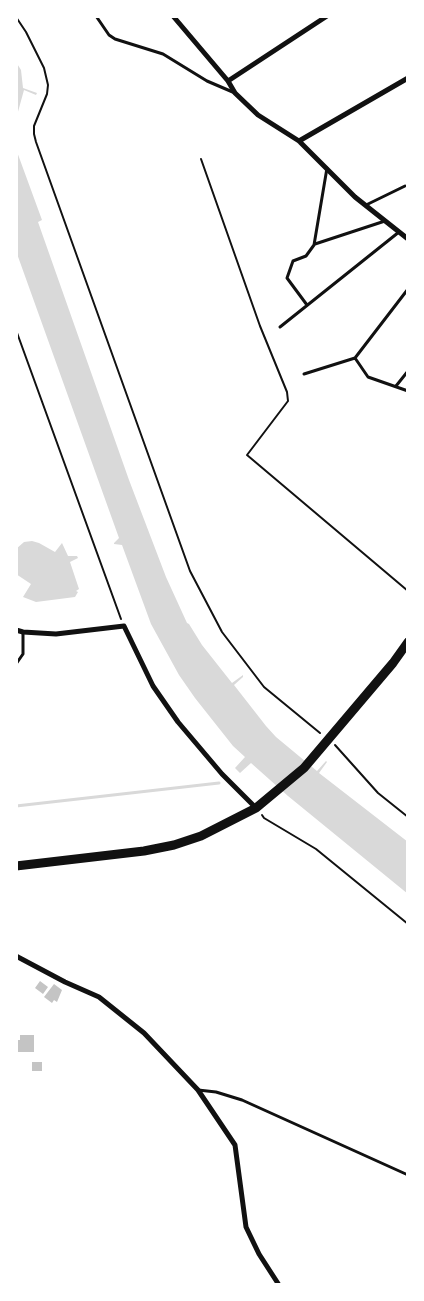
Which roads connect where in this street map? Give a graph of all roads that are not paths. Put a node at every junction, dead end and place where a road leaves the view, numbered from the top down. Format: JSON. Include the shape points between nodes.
{"nodes":[{"id":1,"x":96,"y":16,"type":"edge"},
{"id":2,"x":173,"y":16,"type":"edge"},
{"id":3,"x":327,"y":16,"type":"edge"},
{"id":4,"x":408,"y":78,"type":"edge"},
{"id":5,"x":228,"y":81,"type":"junction"},
{"id":6,"x":235,"y":93,"type":"junction"},
{"id":7,"x":299,"y":141,"type":"junction"},
{"id":8,"x":327,"y":168,"type":"junction"},
{"id":9,"x":405,"y":186,"type":"dead end"},
{"id":10,"x":366,"y":205,"type":"junction"},
{"id":11,"x":385,"y":221,"type":"junction"},
{"id":12,"x":399,"y":232,"type":"junction"},
{"id":13,"x":408,"y":238,"type":"edge"},
{"id":14,"x":314,"y":244,"type":"junction"},
{"id":15,"x":408,"y":289,"type":"edge"},
{"id":16,"x":306,"y":305,"type":"junction"},
{"id":17,"x":280,"y":327,"type":"dead end"},
{"id":18,"x":355,"y":358,"type":"junction"},
{"id":19,"x":408,"y":371,"type":"edge"},
{"id":20,"x":304,"y":374,"type":"dead end"},
{"id":21,"x":396,"y":386,"type":"junction"},
{"id":22,"x":408,"y":391,"type":"edge"},
{"id":23,"x":16,"y":630,"type":"edge"},
{"id":24,"x":22,"y":632,"type":"junction"},
{"id":25,"x":408,"y":642,"type":"edge"},
{"id":26,"x":16,"y":664,"type":"edge"},
{"id":27,"x":256,"y":808,"type":"junction"},
{"id":28,"x":16,"y":866,"type":"edge"},
{"id":29,"x":16,"y":956,"type":"edge"},
{"id":30,"x":198,"y":1090,"type":"junction"},
{"id":31,"x":408,"y":1175,"type":"edge"},
{"id":32,"x":279,"y":1285,"type":"edge"}],
"edges":[{"from":1,"to":6,"type":"lane","via":[[115,39],[163,54],[207,81]]},
{"from":2,"to":5,"type":"street"},
{"from":3,"to":5,"type":"street"},
{"from":4,"to":7,"type":"street"},
{"from":5,"to":6,"type":"street"},
{"from":6,"to":7,"type":"street","via":[[258,115]]},
{"from":7,"to":8,"type":"street"},
{"from":8,"to":10,"type":"street"},
{"from":8,"to":14,"type":"lane"},
{"from":9,"to":10,"type":"lane"},
{"from":10,"to":11,"type":"street"},
{"from":11,"to":12,"type":"street"},
{"from":11,"to":14,"type":"lane"},
{"from":12,"to":13,"type":"street"},
{"from":12,"to":16,"type":"lane"},
{"from":14,"to":16,"type":"lane","via":[[306,256],[293,261],[287,278]]},
{"from":15,"to":18,"type":"lane"},
{"from":16,"to":17,"type":"lane"},
{"from":18,"to":20,"type":"lane"},
{"from":18,"to":21,"type":"lane","via":[[368,377]]},
{"from":19,"to":21,"type":"lane"},
{"from":21,"to":22,"type":"lane"},
{"from":23,"to":24,"type":"street"},
{"from":24,"to":26,"type":"lane","via":[[22,654]]},
{"from":24,"to":27,"type":"street","via":[[56,634],[124,626],[153,686],[178,722]]},
{"from":25,"to":27,"type":"main road","via":[[304,768]]},
{"from":27,"to":28,"type":"main road","via":[[201,836],[174,845]]},
{"from":29,"to":30,"type":"street","via":[[99,996],[144,1033]]},
{"from":30,"to":31,"type":"lane","via":[[242,1100]]},
{"from":30,"to":32,"type":"street","via":[[235,1145],[246,1227]]}]}
